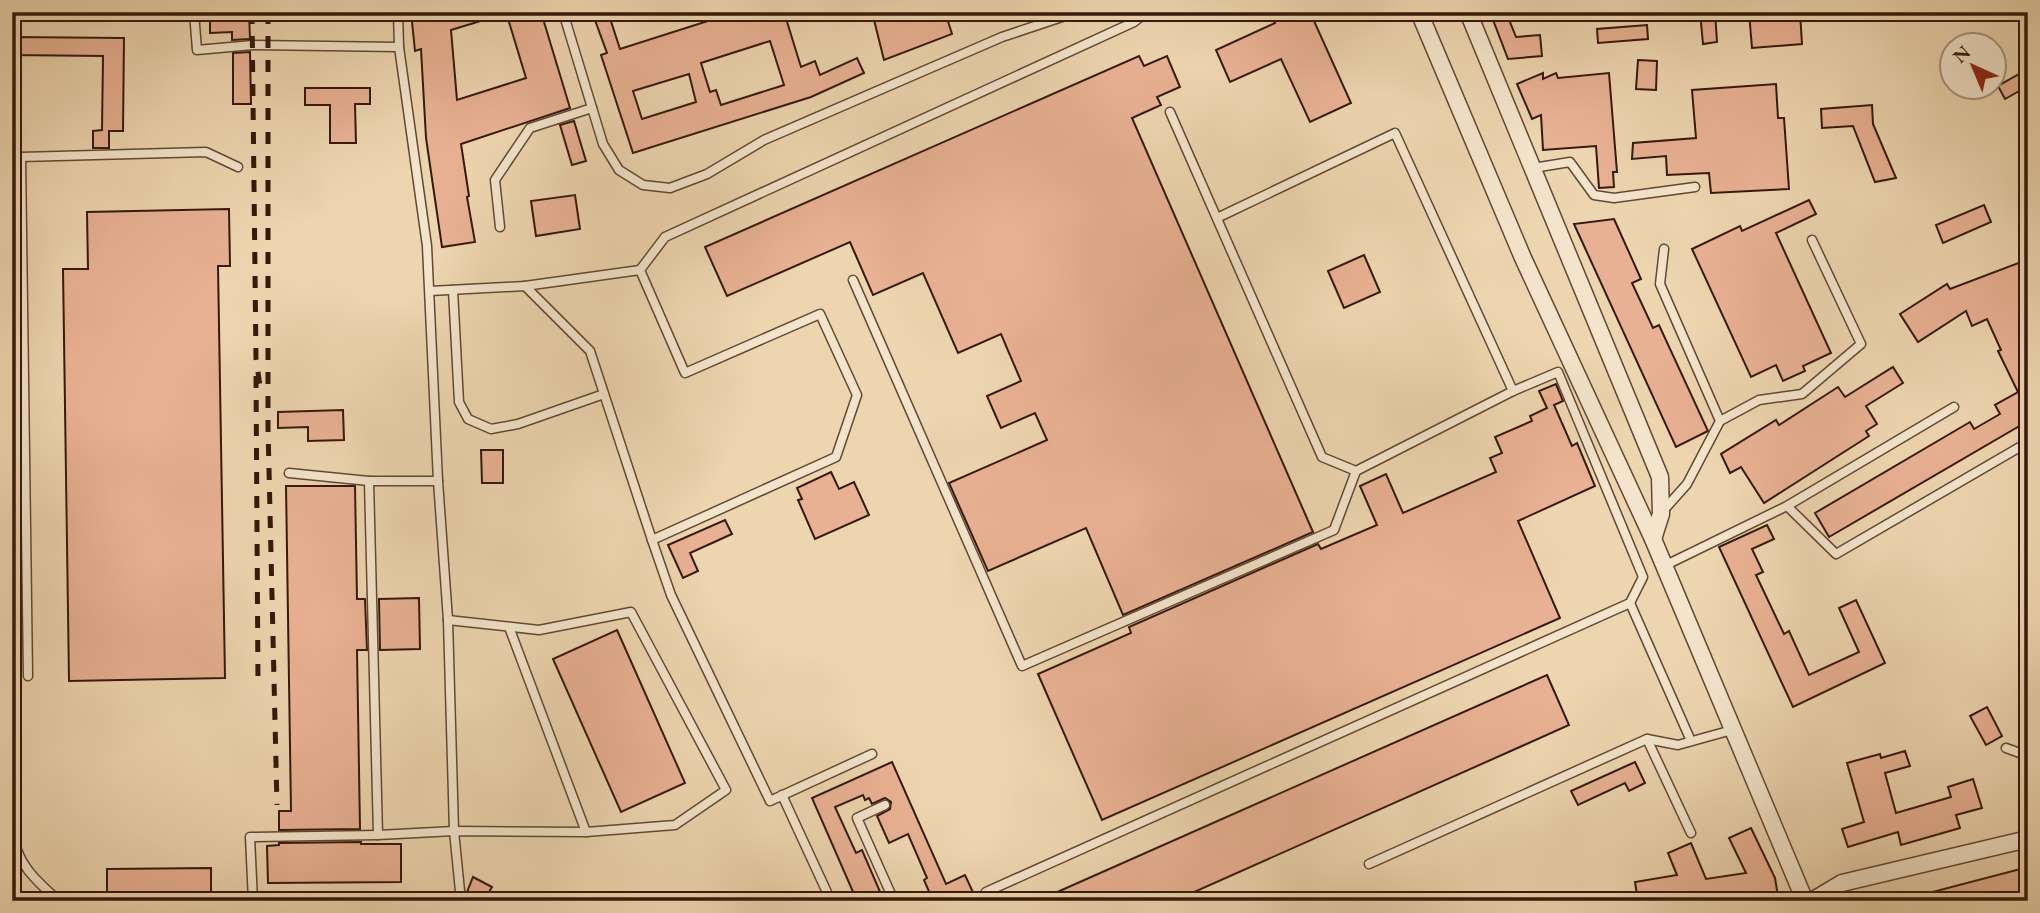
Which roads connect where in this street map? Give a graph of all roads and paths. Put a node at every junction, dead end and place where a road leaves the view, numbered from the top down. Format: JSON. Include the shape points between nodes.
{"nodes":[{"id":1,"x":194,"y":12,"type":"edge"},
{"id":2,"x":398,"y":12,"type":"edge"},
{"id":3,"x":563,"y":12,"type":"edge"},
{"id":4,"x":1147,"y":12,"type":"edge"},
{"id":5,"x":1419,"y":12,"type":"edge"},
{"id":6,"x":1468,"y":12,"type":"edge"},
{"id":7,"x":1071,"y":13,"type":"edge"},
{"id":8,"x":399,"y":47,"type":"junction"},
{"id":9,"x":592,"y":108,"type":"junction"},
{"id":10,"x":1170,"y":112,"type":"dead end"},
{"id":11,"x":17,"y":157,"type":"edge"},
{"id":12,"x":238,"y":167,"type":"dead end"},
{"id":13,"x":1532,"y":168,"type":"junction"},
{"id":14,"x":1695,"y":187,"type":"dead end"},
{"id":15,"x":1217,"y":218,"type":"junction"},
{"id":16,"x":500,"y":227,"type":"dead end"},
{"id":17,"x":1812,"y":240,"type":"dead end"},
{"id":18,"x":1664,"y":249,"type":"dead end"},
{"id":19,"x":640,"y":270,"type":"junction"},
{"id":20,"x":853,"y":280,"type":"dead end"},
{"id":21,"x":525,"y":286,"type":"junction"},
{"id":22,"x":453,"y":290,"type":"junction"},
{"id":23,"x":430,"y":291,"type":"junction"},
{"id":24,"x":1513,"y":391,"type":"junction"},
{"id":25,"x":604,"y":394,"type":"junction"},
{"id":26,"x":1954,"y":407,"type":"dead end"},
{"id":27,"x":1720,"y":421,"type":"junction"},
{"id":28,"x":2025,"y":444,"type":"dead end"},
{"id":29,"x":1356,"y":471,"type":"junction"},
{"id":30,"x":289,"y":473,"type":"dead end"},
{"id":31,"x":369,"y":481,"type":"junction"},
{"id":32,"x":438,"y":481,"type":"junction"},
{"id":33,"x":1787,"y":506,"type":"junction"},
{"id":34,"x":1661,"y":514,"type":"junction"},
{"id":35,"x":1653,"y":539,"type":"junction"},
{"id":36,"x":652,"y":540,"type":"junction"},
{"id":37,"x":1664,"y":566,"type":"junction"},
{"id":38,"x":1630,"y":603,"type":"junction"},
{"id":39,"x":448,"y":620,"type":"junction"},
{"id":40,"x":509,"y":627,"type":"junction"},
{"id":41,"x":29,"y":676,"type":"dead end"},
{"id":42,"x":1732,"y":730,"type":"junction"},
{"id":43,"x":12,"y":732,"type":"edge"},
{"id":44,"x":1647,"y":739,"type":"junction"},
{"id":45,"x":1691,"y":741,"type":"junction"},
{"id":46,"x":2006,"y":748,"type":"dead end"},
{"id":47,"x":872,"y":754,"type":"dead end"},
{"id":48,"x":2028,"y":755,"type":"edge"},
{"id":49,"x":12,"y":761,"type":"edge"},
{"id":50,"x":782,"y":795,"type":"junction"},
{"id":51,"x":885,"y":804,"type":"dead end"},
{"id":52,"x":12,"y":830,"type":"edge"},
{"id":53,"x":454,"y":831,"type":"junction"},
{"id":54,"x":586,"y":832,"type":"junction"},
{"id":55,"x":1691,"y":833,"type":"dead end"},
{"id":56,"x":378,"y":835,"type":"junction"},
{"id":57,"x":2028,"y":839,"type":"edge"},
{"id":58,"x":1369,"y":864,"type":"dead end"},
{"id":59,"x":986,"y":892,"type":"dead end"},
{"id":60,"x":12,"y":895,"type":"edge"},
{"id":61,"x":47,"y":901,"type":"edge"},
{"id":62,"x":59,"y":901,"type":"edge"},
{"id":63,"x":253,"y":901,"type":"edge"},
{"id":64,"x":461,"y":901,"type":"edge"},
{"id":65,"x":831,"y":901,"type":"edge"},
{"id":66,"x":894,"y":901,"type":"edge"},
{"id":67,"x":1805,"y":901,"type":"edge"},
{"id":68,"x":1812,"y":901,"type":"edge"}],
"edges":[{"from":1,"to":8,"type":"lane","via":[[197,50],[253,45]]},
{"from":2,"to":8,"type":"lane"},
{"from":3,"to":9,"type":"lane"},
{"from":4,"to":19,"type":"lane","via":[[1134,22],[665,237]]},
{"from":5,"to":35,"type":"street","via":[[1523,258]]},
{"from":6,"to":13,"type":"street"},
{"from":7,"to":9,"type":"lane","via":[[977,47],[764,140],[707,174],[670,188],[643,186],[619,170],[603,144]]},
{"from":8,"to":23,"type":"lane"},
{"from":9,"to":16,"type":"lane","via":[[530,128],[495,180]]},
{"from":10,"to":15,"type":"lane"},
{"from":11,"to":12,"type":"lane","via":[[206,152]]},
{"from":11,"to":41,"type":"lane"},
{"from":13,"to":14,"type":"lane","via":[[1570,162],[1594,195],[1614,198]]},
{"from":13,"to":34,"type":"street","via":[[1660,477]]},
{"from":15,"to":24,"type":"lane","via":[[1395,132]]},
{"from":15,"to":29,"type":"lane","via":[[1322,457]]},
{"from":17,"to":27,"type":"lane","via":[[1861,344],[1802,394],[1759,400]]},
{"from":18,"to":27,"type":"lane","via":[[1660,284]]},
{"from":19,"to":21,"type":"lane"},
{"from":19,"to":36,"type":"lane","via":[[685,373],[820,314],[856,395],[836,457]]},
{"from":20,"to":29,"type":"lane","via":[[1022,666],[1334,530]]},
{"from":21,"to":22,"type":"lane"},
{"from":21,"to":25,"type":"lane","via":[[590,351]]},
{"from":22,"to":23,"type":"lane"},
{"from":22,"to":25,"type":"lane","via":[[459,402],[468,419],[491,429],[518,425]]},
{"from":23,"to":32,"type":"lane"},
{"from":24,"to":29,"type":"lane"},
{"from":24,"to":38,"type":"lane","via":[[1558,372],[1643,577]]},
{"from":25,"to":36,"type":"lane"},
{"from":26,"to":33,"type":"lane"},
{"from":27,"to":34,"type":"lane","via":[[1687,484]]},
{"from":28,"to":33,"type":"lane","via":[[1836,554]]},
{"from":30,"to":31,"type":"lane"},
{"from":31,"to":32,"type":"lane"},
{"from":31,"to":56,"type":"lane"},
{"from":32,"to":39,"type":"lane"},
{"from":33,"to":37,"type":"lane"},
{"from":34,"to":35,"type":"street"},
{"from":35,"to":37,"type":"street"},
{"from":36,"to":50,"type":"lane","via":[[671,594],[770,802]]},
{"from":37,"to":42,"type":"street"},
{"from":38,"to":45,"type":"lane"},
{"from":38,"to":59,"type":"lane"},
{"from":39,"to":40,"type":"lane"},
{"from":39,"to":53,"type":"lane"},
{"from":40,"to":54,"type":"lane"},
{"from":40,"to":54,"type":"lane","via":[[539,630],[631,612],[726,790],[674,825]]},
{"from":42,"to":45,"type":"lane"},
{"from":42,"to":67,"type":"street"},
{"from":43,"to":49,"type":"lane"},
{"from":44,"to":45,"type":"lane","via":[[1678,745]]},
{"from":44,"to":55,"type":"lane"},
{"from":44,"to":58,"type":"lane"},
{"from":46,"to":48,"type":"lane"},
{"from":47,"to":50,"type":"lane"},
{"from":50,"to":65,"type":"lane"},
{"from":51,"to":66,"type":"lane","via":[[856,818]]},
{"from":52,"to":62,"type":"lane","via":[[14,846],[32,878]]},
{"from":53,"to":54,"type":"lane"},
{"from":53,"to":56,"type":"lane"},
{"from":53,"to":64,"type":"lane"},
{"from":56,"to":63,"type":"lane","via":[[250,837]]},
{"from":57,"to":68,"type":"street","via":[[1842,883]]},
{"from":60,"to":61,"type":"lane"}]}
